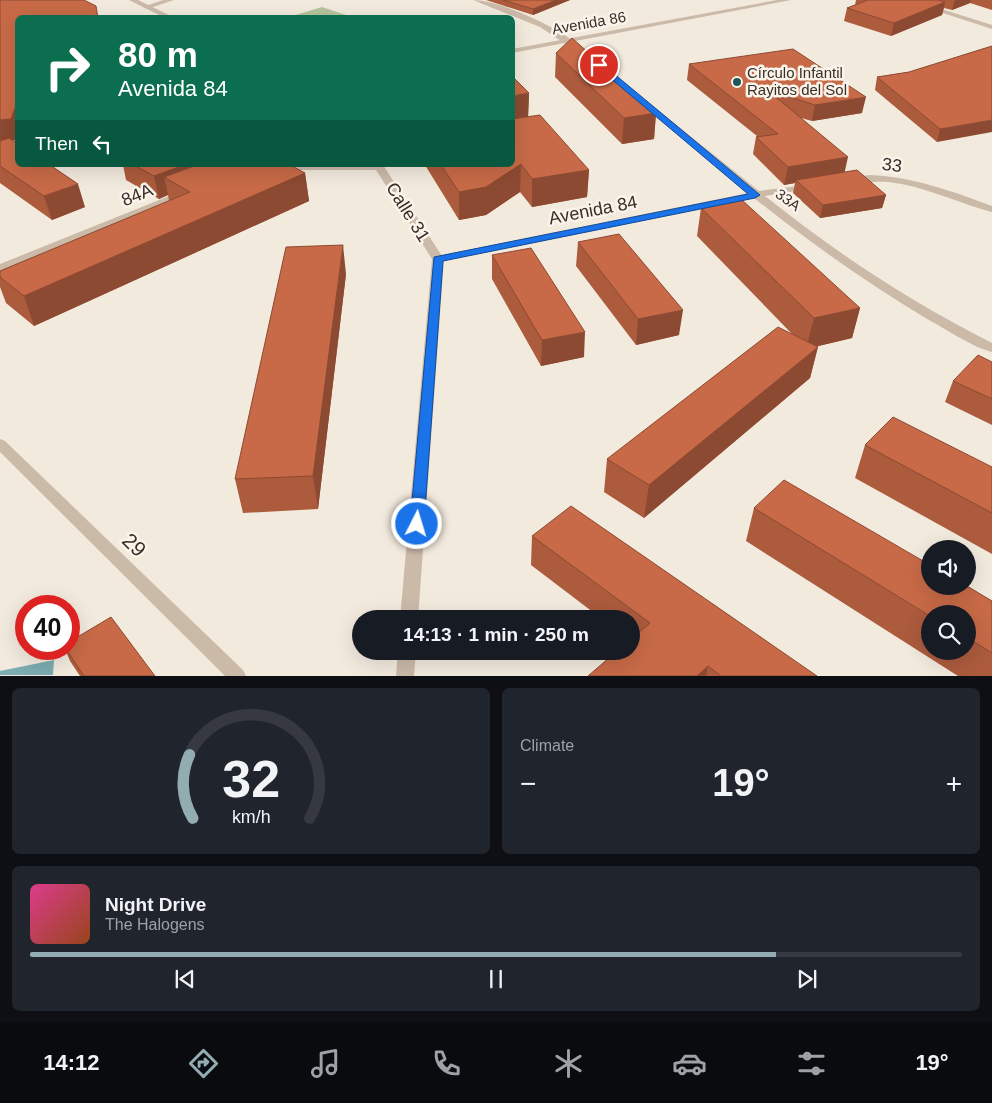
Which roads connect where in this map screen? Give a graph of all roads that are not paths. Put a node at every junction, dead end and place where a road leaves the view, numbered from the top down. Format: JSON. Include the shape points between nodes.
{"nodes":[{"id":1,"x":132,"y":0,"type":"edge"},
{"id":2,"x":170,"y":0,"type":"edge"},
{"id":3,"x":476,"y":0,"type":"edge"},
{"id":4,"x":788,"y":0,"type":"edge"},
{"id":5,"x":906,"y":0,"type":"edge"},
{"id":6,"x":147,"y":7,"type":"junction"},
{"id":7,"x":165,"y":15,"type":"edge"},
{"id":8,"x":992,"y":27,"type":"edge"},
{"id":9,"x":570,"y":41,"type":"junction"},
{"id":10,"x":515,"y":50,"type":"edge"},
{"id":11,"x":585,"y":54,"type":"edge"},
{"id":12,"x":629,"y":90,"type":"edge"},
{"id":13,"x":380,"y":167,"type":"edge"},
{"id":14,"x":841,"y":181,"type":"edge"},
{"id":15,"x":822,"y":184,"type":"edge"},
{"id":16,"x":195,"y":189,"type":"edge"},
{"id":17,"x":755,"y":195,"type":"junction"},
{"id":18,"x":992,"y":209,"type":"edge"},
{"id":19,"x":438,"y":259,"type":"junction"},
{"id":20,"x":0,"y":268,"type":"edge"},
{"id":21,"x":992,"y":348,"type":"edge"},
{"id":22,"x":0,"y":444,"type":"edge"},
{"id":23,"x":410,"y":610,"type":"edge"},
{"id":24,"x":406,"y":660,"type":"edge"},
{"id":25,"x":237,"y":676,"type":"edge"},
{"id":26,"x":405,"y":676,"type":"edge"}],
"edges":[{"from":1,"to":6,"type":"street"},
{"from":2,"to":6,"type":"street"},
{"from":3,"to":9,"type":"street","via":[[531,18]]},
{"from":4,"to":9,"type":"street","name":"Avenida 86"},
{"from":5,"to":8,"type":"street"},
{"from":6,"to":7,"type":"street"},
{"from":9,"to":10,"type":"street","name":"Avenida 86"},
{"from":9,"to":11,"type":"street"},
{"from":12,"to":17,"type":"street","name":"33A"},
{"from":13,"to":19,"type":"street","name":"Calle 31"},
{"from":14,"to":18,"type":"street","name":"33","via":[[889,179],[927,187]]},
{"from":15,"to":17,"type":"street"},
{"from":16,"to":20,"type":"street","name":"84A"},
{"from":17,"to":19,"type":"street","name":"Avenida 84"},
{"from":17,"to":21,"type":"street","name":"33A","via":[[907,304]]},
{"from":19,"to":23,"type":"street","name":"Calle 31"},
{"from":22,"to":25,"type":"street","name":"29"},
{"from":24,"to":26,"type":"street"}]}
